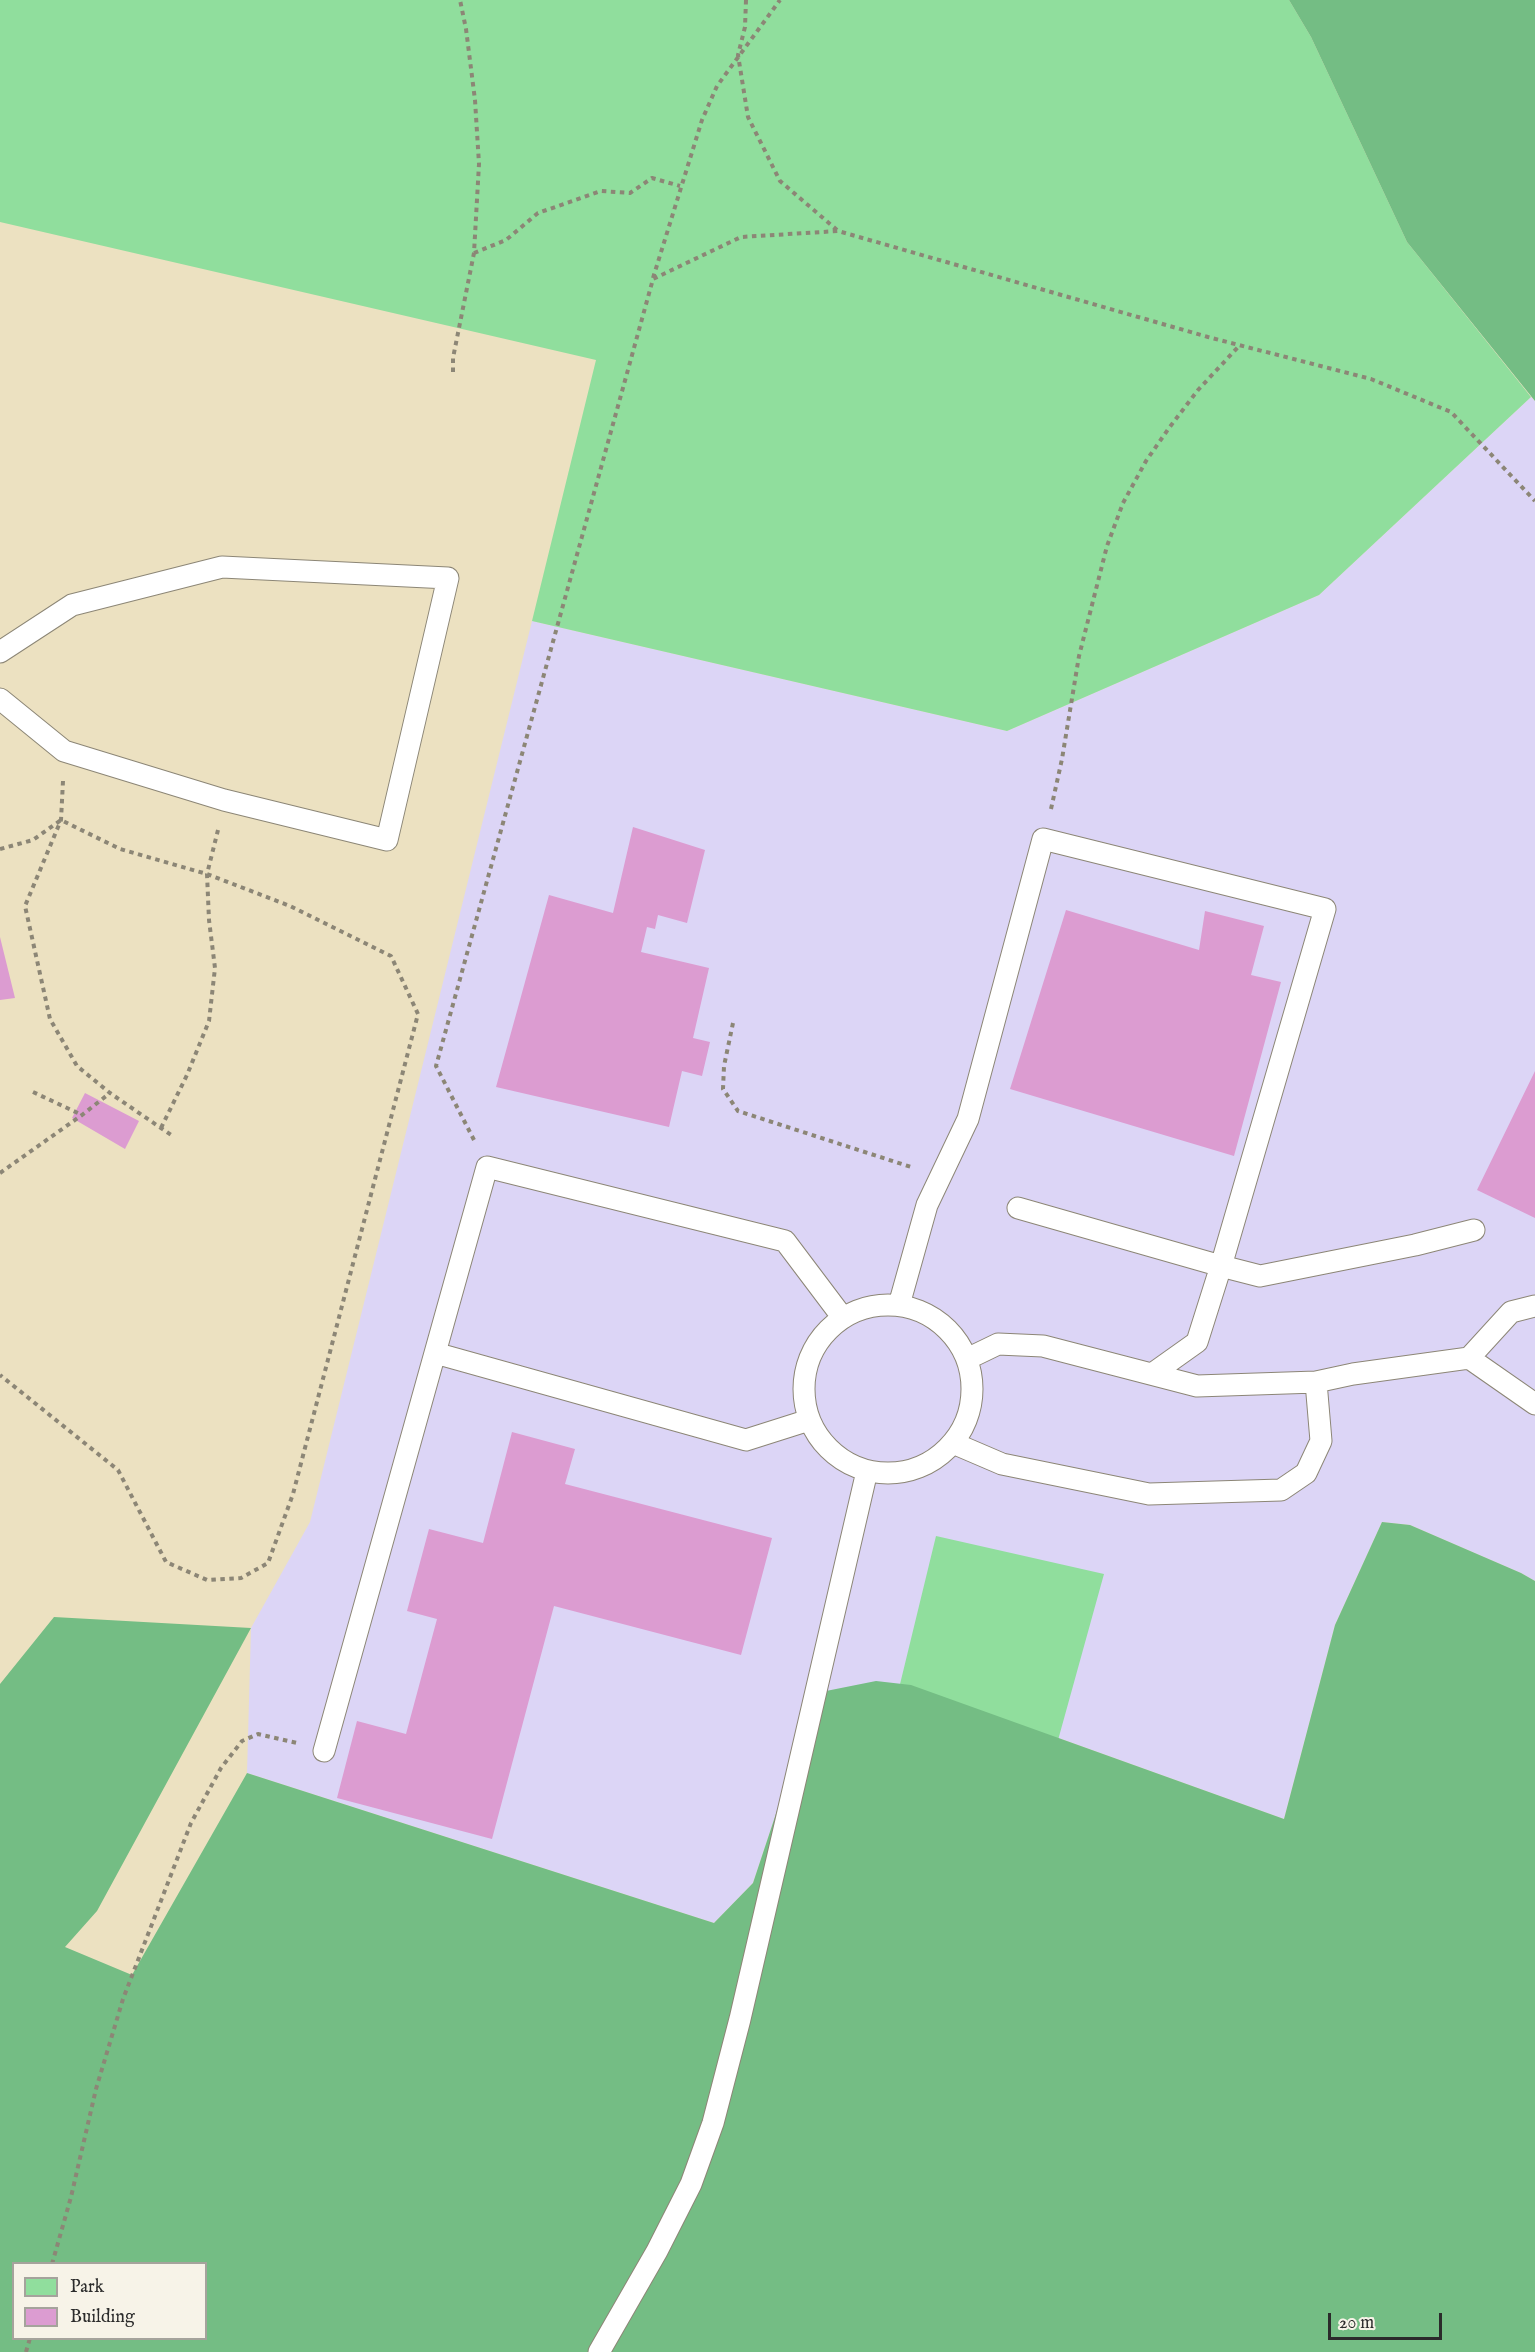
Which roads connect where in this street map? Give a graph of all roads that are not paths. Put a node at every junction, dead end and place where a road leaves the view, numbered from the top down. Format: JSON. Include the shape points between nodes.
{"nodes":[{"id":1,"x":0,"y":652,"type":"edge"},
{"id":2,"x":0,"y":699,"type":"edge"},
{"id":3,"x":1018,"y":1208,"type":"dead end"},
{"id":4,"x":1474,"y":1230,"type":"dead end"},
{"id":5,"x":1221,"y":1266,"type":"junction"},
{"id":6,"x":899,"y":1305,"type":"junction"},
{"id":7,"x":1535,"y":1306,"type":"edge"},
{"id":8,"x":843,"y":1318,"type":"junction"},
{"id":9,"x":435,"y":1353,"type":"junction"},
{"id":10,"x":1469,"y":1358,"type":"junction"},
{"id":11,"x":967,"y":1359,"type":"junction"},
{"id":12,"x":1152,"y":1374,"type":"junction"},
{"id":13,"x":1316,"y":1382,"type":"junction"},
{"id":14,"x":1535,"y":1404,"type":"edge"},
{"id":15,"x":809,"y":1420,"type":"junction"},
{"id":16,"x":953,"y":1443,"type":"junction"},
{"id":17,"x":867,"y":1471,"type":"junction"},
{"id":18,"x":324,"y":1751,"type":"road end"},
{"id":19,"x":599,"y":2352,"type":"edge"}],
"edges":[{"from":1,"to":2,"type":"lane","via":[[72,605],[222,567],[448,578],[387,840],[224,800],[64,751]]},
{"from":3,"to":5,"type":"lane"},
{"from":4,"to":5,"type":"lane","via":[[1260,1276]]},
{"from":5,"to":6,"type":"lane","via":[[1325,909],[1043,839],[968,1119],[927,1205]]},
{"from":5,"to":12,"type":"lane","via":[[1197,1342]]},
{"from":6,"to":8,"type":"lane","via":[[870,1306]]},
{"from":6,"to":11,"type":"lane","via":[[921,1311],[940,1323],[956,1339]]},
{"from":7,"to":10,"type":"lane","via":[[1511,1312]]},
{"from":8,"to":9,"type":"lane","via":[[785,1241],[487,1167]]},
{"from":8,"to":15,"type":"lane","via":[[821,1337],[808,1363],[804,1392]]},
{"from":9,"to":15,"type":"lane","via":[[746,1440]]},
{"from":9,"to":18,"type":"lane"},
{"from":10,"to":13,"type":"lane"},
{"from":10,"to":14,"type":"lane"},
{"from":11,"to":12,"type":"lane","via":[[998,1344],[1043,1346]]},
{"from":11,"to":16,"type":"lane","via":[[972,1402]]},
{"from":12,"to":13,"type":"lane","via":[[1197,1386]]},
{"from":13,"to":16,"type":"lane","via":[[1321,1441],[1306,1473],[1281,1490],[1149,1494],[1002,1464]]},
{"from":15,"to":17,"type":"lane","via":[[823,1443],[843,1460]]},
{"from":16,"to":17,"type":"lane","via":[[935,1459],[914,1469],[891,1473]]},
{"from":17,"to":19,"type":"lane","via":[[741,2019],[713,2123],[691,2184]]}]}
